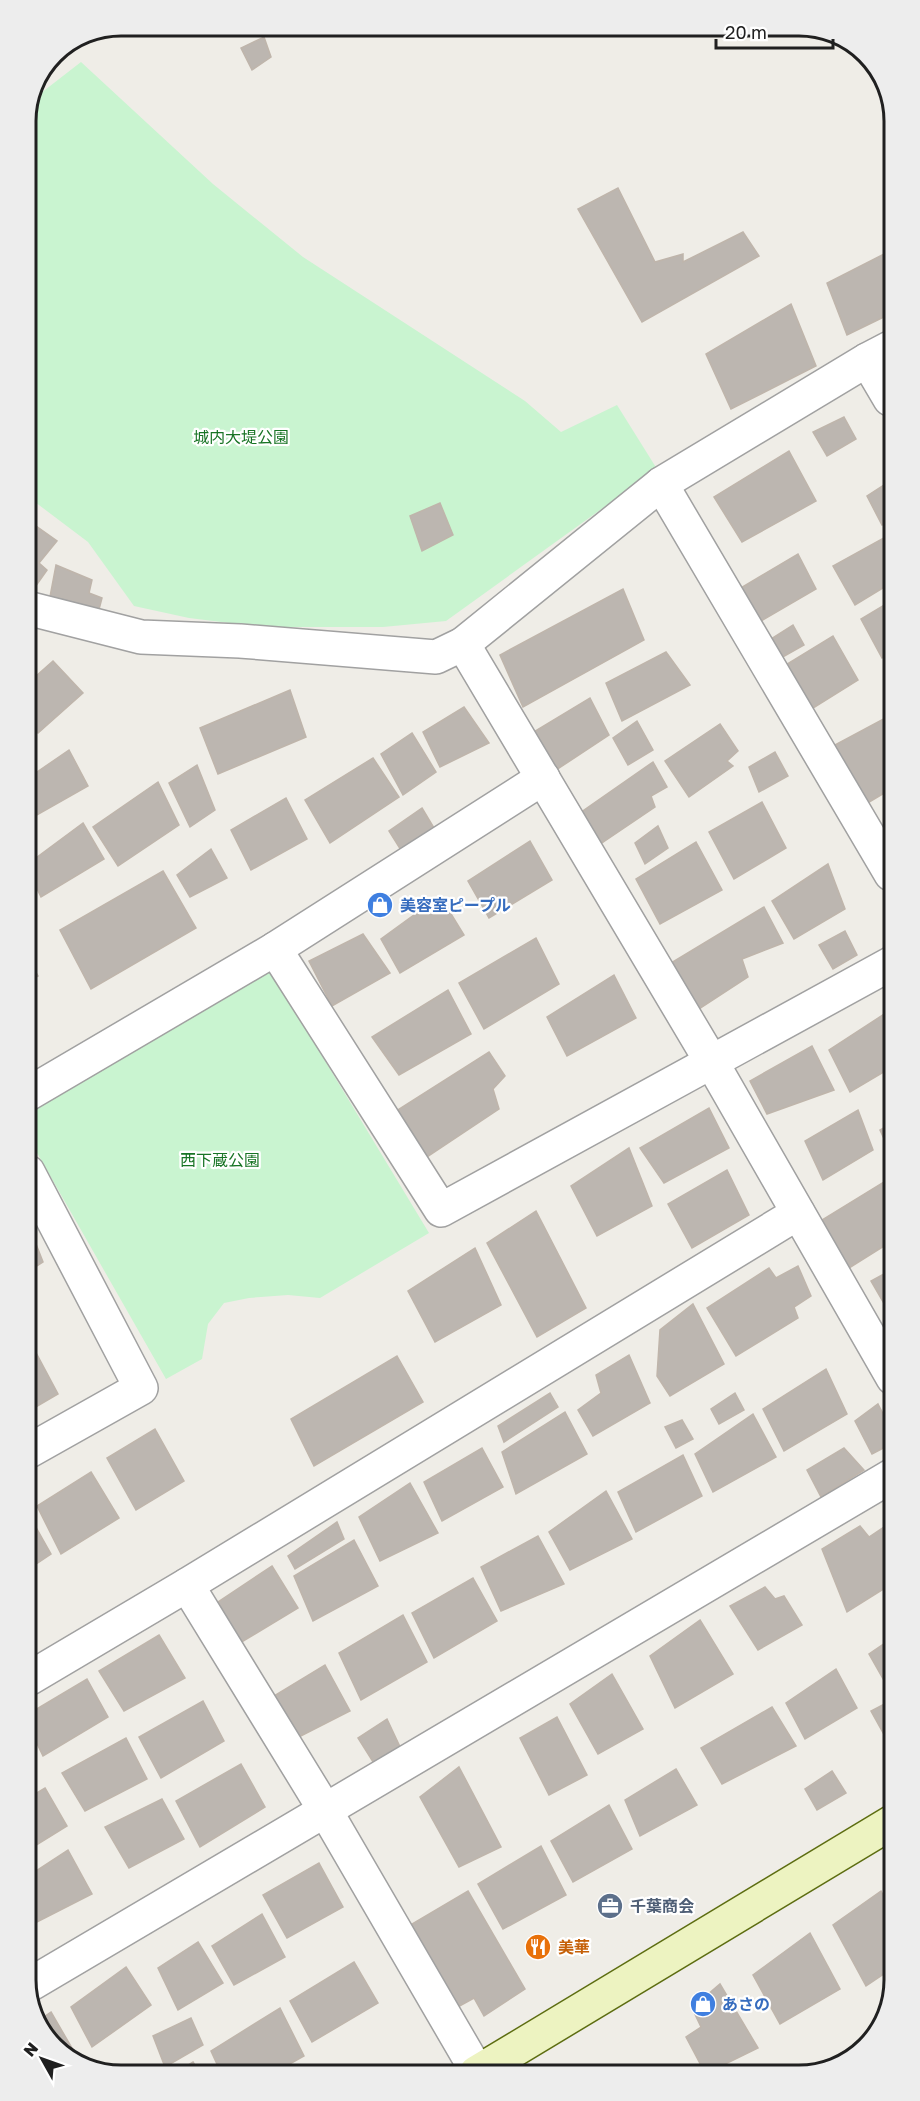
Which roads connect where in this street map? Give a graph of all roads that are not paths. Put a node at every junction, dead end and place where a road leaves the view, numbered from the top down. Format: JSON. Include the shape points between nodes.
{"nodes":[{"id":1,"x":878,"y":354,"type":"edge"},
{"id":2,"x":884,"y":376,"type":"edge"},
{"id":3,"x":661,"y":484,"type":"junction"},
{"id":4,"x":36,"y":610,"type":"edge"},
{"id":5,"x":463,"y":644,"type":"junction"},
{"id":6,"x":543,"y":778,"type":"junction"},
{"id":7,"x":884,"y":862,"type":"edge"},
{"id":8,"x":275,"y":949,"type":"junction"},
{"id":9,"x":884,"y":967,"type":"edge"},
{"id":10,"x":711,"y":1061,"type":"junction"},
{"id":11,"x":36,"y":1089,"type":"edge"},
{"id":12,"x":36,"y":1187,"type":"edge"},
{"id":13,"x":798,"y":1213,"type":"junction"},
{"id":14,"x":884,"y":1362,"type":"edge"},
{"id":15,"x":36,"y":1447,"type":"edge"},
{"id":16,"x":884,"y":1480,"type":"edge"},
{"id":17,"x":187,"y":1586,"type":"junction"},
{"id":18,"x":36,"y":1674,"type":"edge"},
{"id":19,"x":325,"y":1810,"type":"junction"},
{"id":20,"x":884,"y":1827,"type":"edge"},
{"id":21,"x":36,"y":1981,"type":"edge"},
{"id":22,"x":473,"y":2065,"type":"edge"},
{"id":23,"x":489,"y":2065,"type":"edge"}],
"edges":[{"from":1,"to":2,"type":"street"},
{"from":1,"to":3,"type":"street"},
{"from":3,"to":5,"type":"street"},
{"from":3,"to":7,"type":"street"},
{"from":4,"to":5,"type":"street","via":[[141,636],[435,657]]},
{"from":5,"to":6,"type":"street"},
{"from":6,"to":8,"type":"street"},
{"from":6,"to":10,"type":"street"},
{"from":8,"to":10,"type":"street","via":[[441,1210]]},
{"from":8,"to":11,"type":"street"},
{"from":9,"to":10,"type":"street"},
{"from":10,"to":13,"type":"street"},
{"from":12,"to":15,"type":"street","via":[[141,1388]]},
{"from":13,"to":14,"type":"street"},
{"from":13,"to":17,"type":"street"},
{"from":16,"to":19,"type":"street"},
{"from":17,"to":18,"type":"street"},
{"from":17,"to":19,"type":"street"},
{"from":19,"to":21,"type":"street"},
{"from":19,"to":22,"type":"street"},
{"from":20,"to":23,"type":"street"}]}
